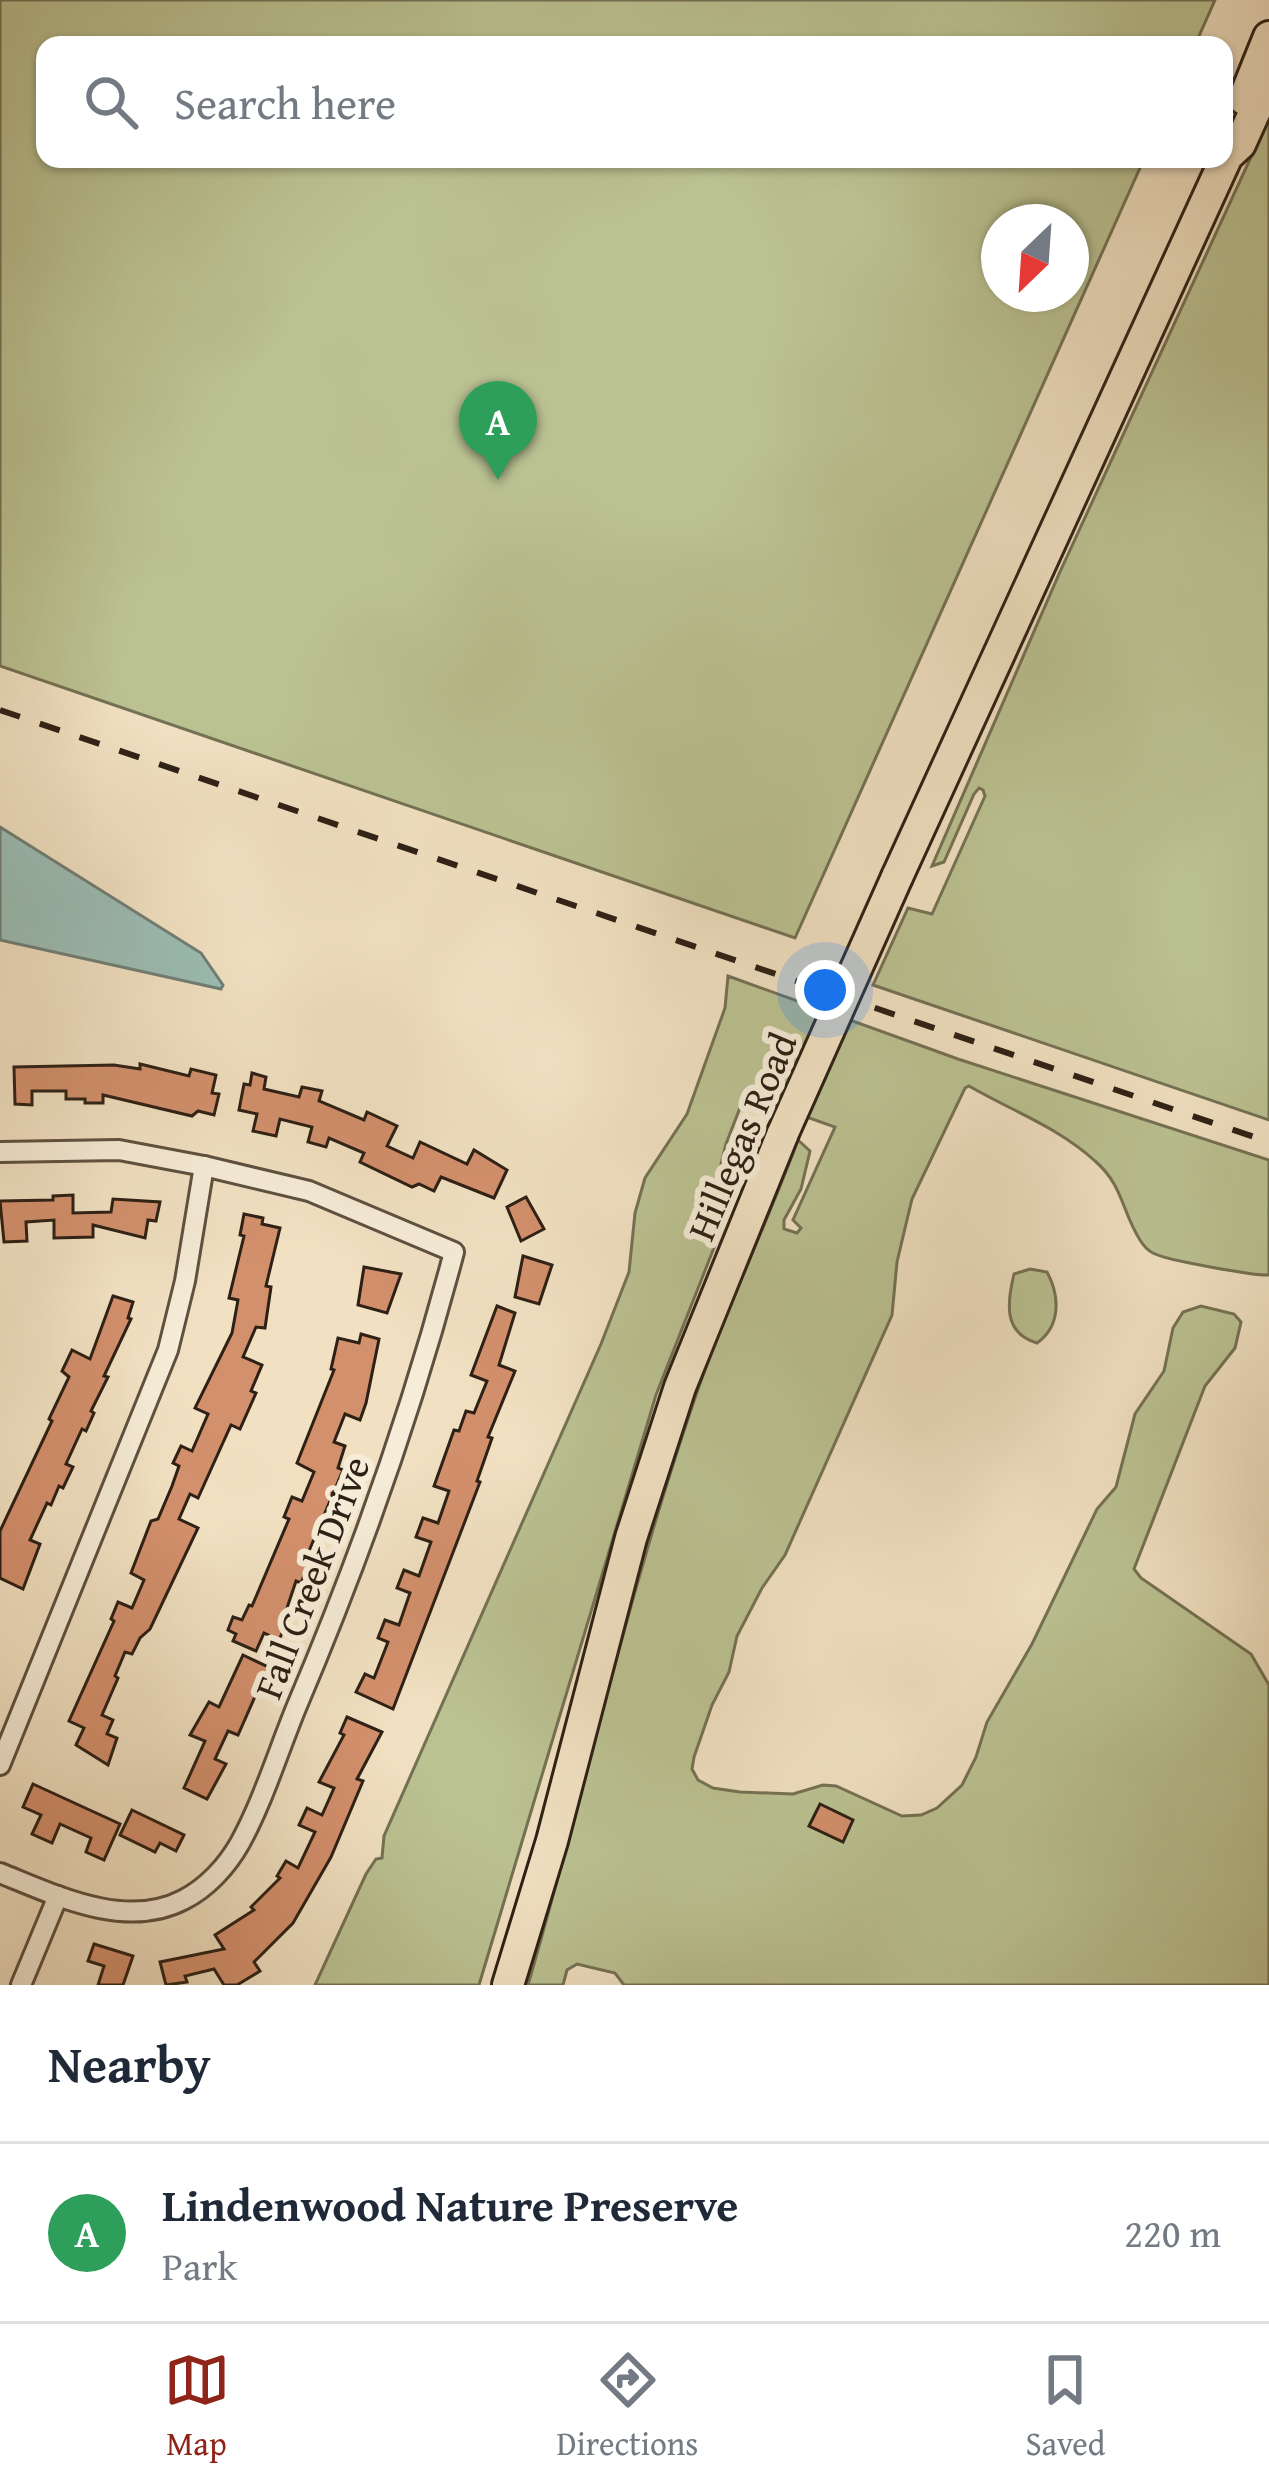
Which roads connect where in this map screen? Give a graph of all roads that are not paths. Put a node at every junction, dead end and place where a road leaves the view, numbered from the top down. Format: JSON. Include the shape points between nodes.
{"nodes":[{"id":1,"x":1269,"y":38,"type":"edge"},
{"id":2,"x":1269,"y":80,"type":"edge"},
{"id":3,"x":1233,"y":125,"type":"edge"},
{"id":4,"x":1233,"y":150,"type":"edge"},
{"id":5,"x":1222,"y":168,"type":"edge"},
{"id":6,"x":0,"y":1152,"type":"edge"},
{"id":7,"x":204,"y":1166,"type":"junction"},
{"id":8,"x":0,"y":1765,"type":"edge"},
{"id":9,"x":0,"y":1873,"type":"edge"},
{"id":10,"x":58,"y":1896,"type":"junction"},
{"id":11,"x":21,"y":1985,"type":"edge"},
{"id":12,"x":508,"y":1985,"type":"edge"}],
"edges":[{"from":1,"to":3,"type":"main road","name":"Hillegas Road"},
{"from":2,"to":4,"type":"main road","name":"Hillegas Road"},
{"from":5,"to":12,"type":"main road","name":"Hillegas Road","bridge":true,"via":[[783,1133],[680,1387]]},
{"from":6,"to":7,"type":"street","via":[[119,1150]]},
{"from":7,"to":8,"type":"street","via":[[168,1350]]},
{"from":7,"to":10,"type":"street","name":"Fall Creek Drive","via":[[309,1191],[454,1252],[404,1425],[240,1842],[217,1875],[184,1900],[153,1910],[116,1912]]},
{"from":9,"to":10,"type":"street"},
{"from":10,"to":11,"type":"street"}]}
